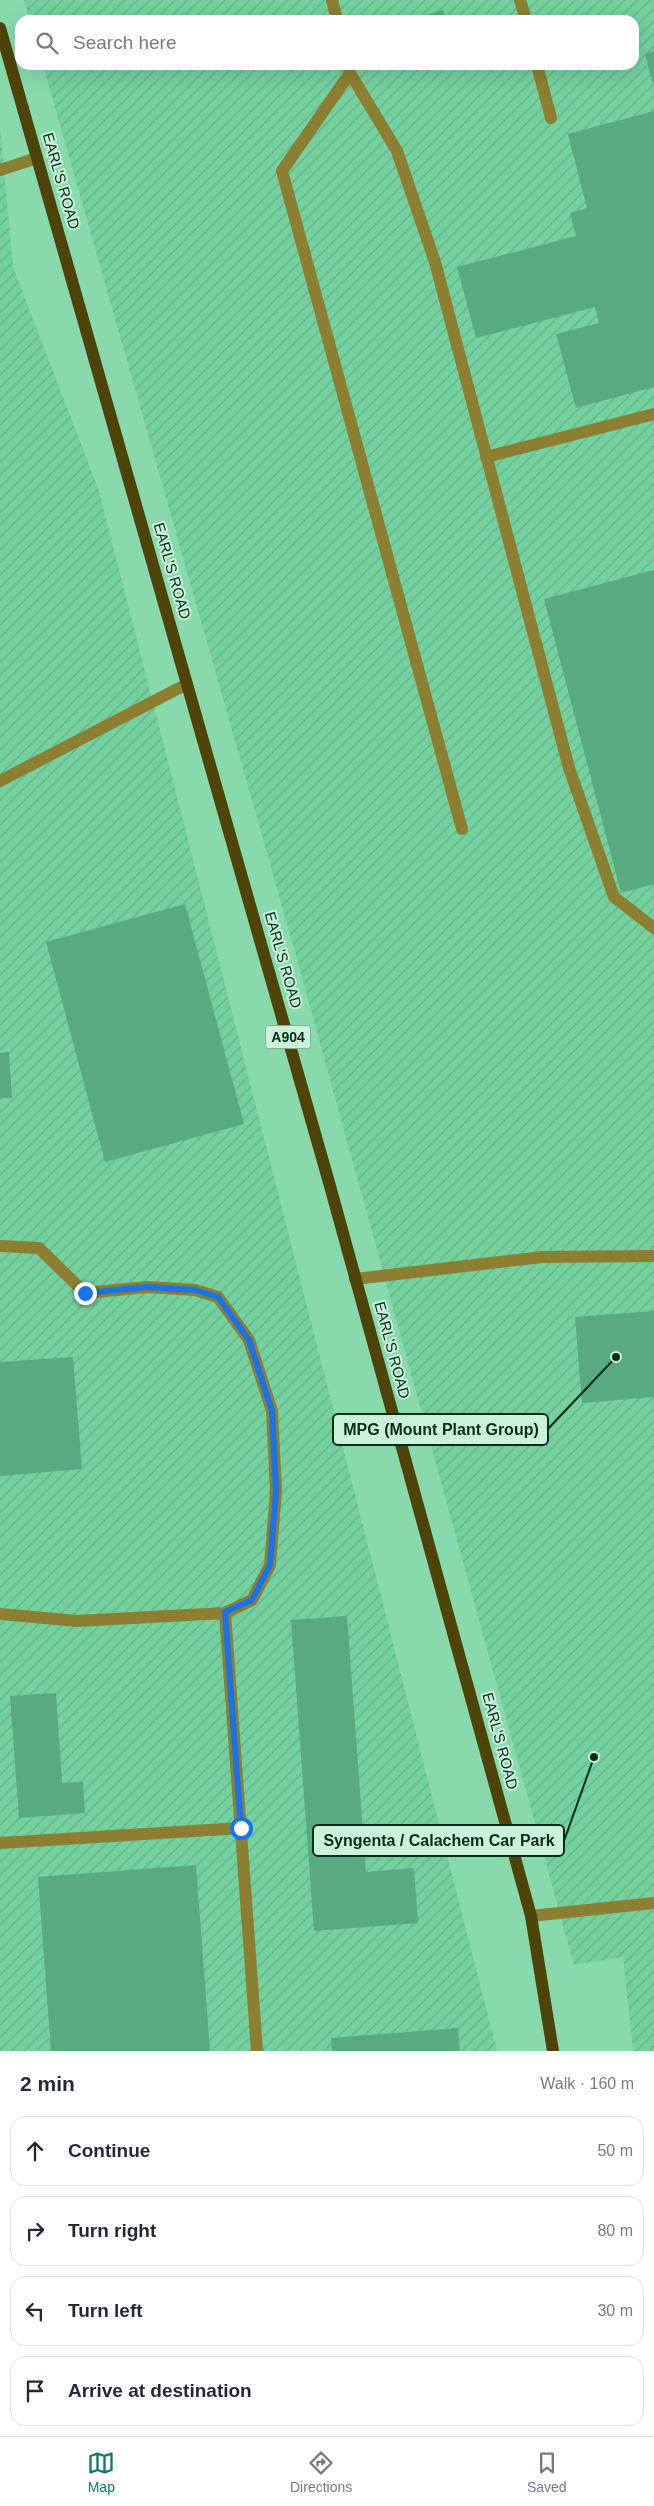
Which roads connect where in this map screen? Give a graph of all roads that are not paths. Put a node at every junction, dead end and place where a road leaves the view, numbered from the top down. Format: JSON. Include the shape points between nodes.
{"nodes":[{"id":1,"x":332,"y":0,"type":"edge"},
{"id":2,"x":520,"y":0,"type":"edge"},
{"id":3,"x":336,"y":15,"type":"edge"},
{"id":4,"x":524,"y":15,"type":"edge"},
{"id":5,"x":0,"y":28,"type":"edge"},
{"id":6,"x":348,"y":70,"type":"edge"},
{"id":7,"x":350,"y":70,"type":"edge"},
{"id":8,"x":538,"y":70,"type":"edge"},
{"id":9,"x":551,"y":118,"type":"dead end"},
{"id":10,"x":37,"y":158,"type":"junction"},
{"id":11,"x":0,"y":170,"type":"edge"},
{"id":12,"x":654,"y":414,"type":"edge"},
{"id":13,"x":486,"y":457,"type":"junction"},
{"id":14,"x":187,"y":684,"type":"junction"},
{"id":15,"x":0,"y":781,"type":"edge"},
{"id":16,"x":462,"y":829,"type":"dead end"},
{"id":17,"x":654,"y":928,"type":"edge"},
{"id":18,"x":0,"y":1246,"type":"edge"},
{"id":19,"x":654,"y":1256,"type":"edge"},
{"id":20,"x":355,"y":1278,"type":"junction"},
{"id":21,"x":225,"y":1612,"type":"junction"},
{"id":22,"x":0,"y":1614,"type":"edge"},
{"id":23,"x":241,"y":1828,"type":"junction"},
{"id":24,"x":0,"y":1843,"type":"edge"},
{"id":25,"x":654,"y":1903,"type":"edge"},
{"id":26,"x":531,"y":1916,"type":"junction"},
{"id":27,"x":257,"y":2051,"type":"edge"},
{"id":28,"x":553,"y":2051,"type":"edge"}],
"edges":[{"from":1,"to":3,"type":"lane"},
{"from":2,"to":4,"type":"lane"},
{"from":5,"to":10,"type":"main road","name":"EARL'S ROAD","number":"A904"},
{"from":6,"to":16,"type":"lane","via":[[282,171]]},
{"from":7,"to":13,"type":"lane","via":[[398,151],[435,262]]},
{"from":8,"to":9,"type":"lane"},
{"from":10,"to":11,"type":"lane"},
{"from":10,"to":14,"type":"main road","name":"EARL'S ROAD","number":"A904"},
{"from":12,"to":13,"type":"lane"},
{"from":13,"to":17,"type":"lane","via":[[569,768],[614,897]]},
{"from":14,"to":15,"type":"lane"},
{"from":14,"to":20,"type":"main road","name":"EARL'S ROAD","number":"A904"},
{"from":18,"to":21,"type":"lane","via":[[39,1248],[85,1293],[147,1287],[195,1290],[218,1297],[249,1340],[272,1411],[276,1491],[271,1556],[270,1565],[252,1600]]},
{"from":19,"to":20,"type":"lane","via":[[542,1257]]},
{"from":20,"to":26,"type":"main road","name":"EARL'S ROAD","number":"A904"},
{"from":21,"to":22,"type":"lane","via":[[77,1621]]},
{"from":21,"to":23,"type":"lane"},
{"from":23,"to":24,"type":"lane"},
{"from":23,"to":27,"type":"lane"},
{"from":25,"to":26,"type":"lane"},
{"from":26,"to":28,"type":"main road","name":"EARL'S ROAD","number":"A904"}]}
